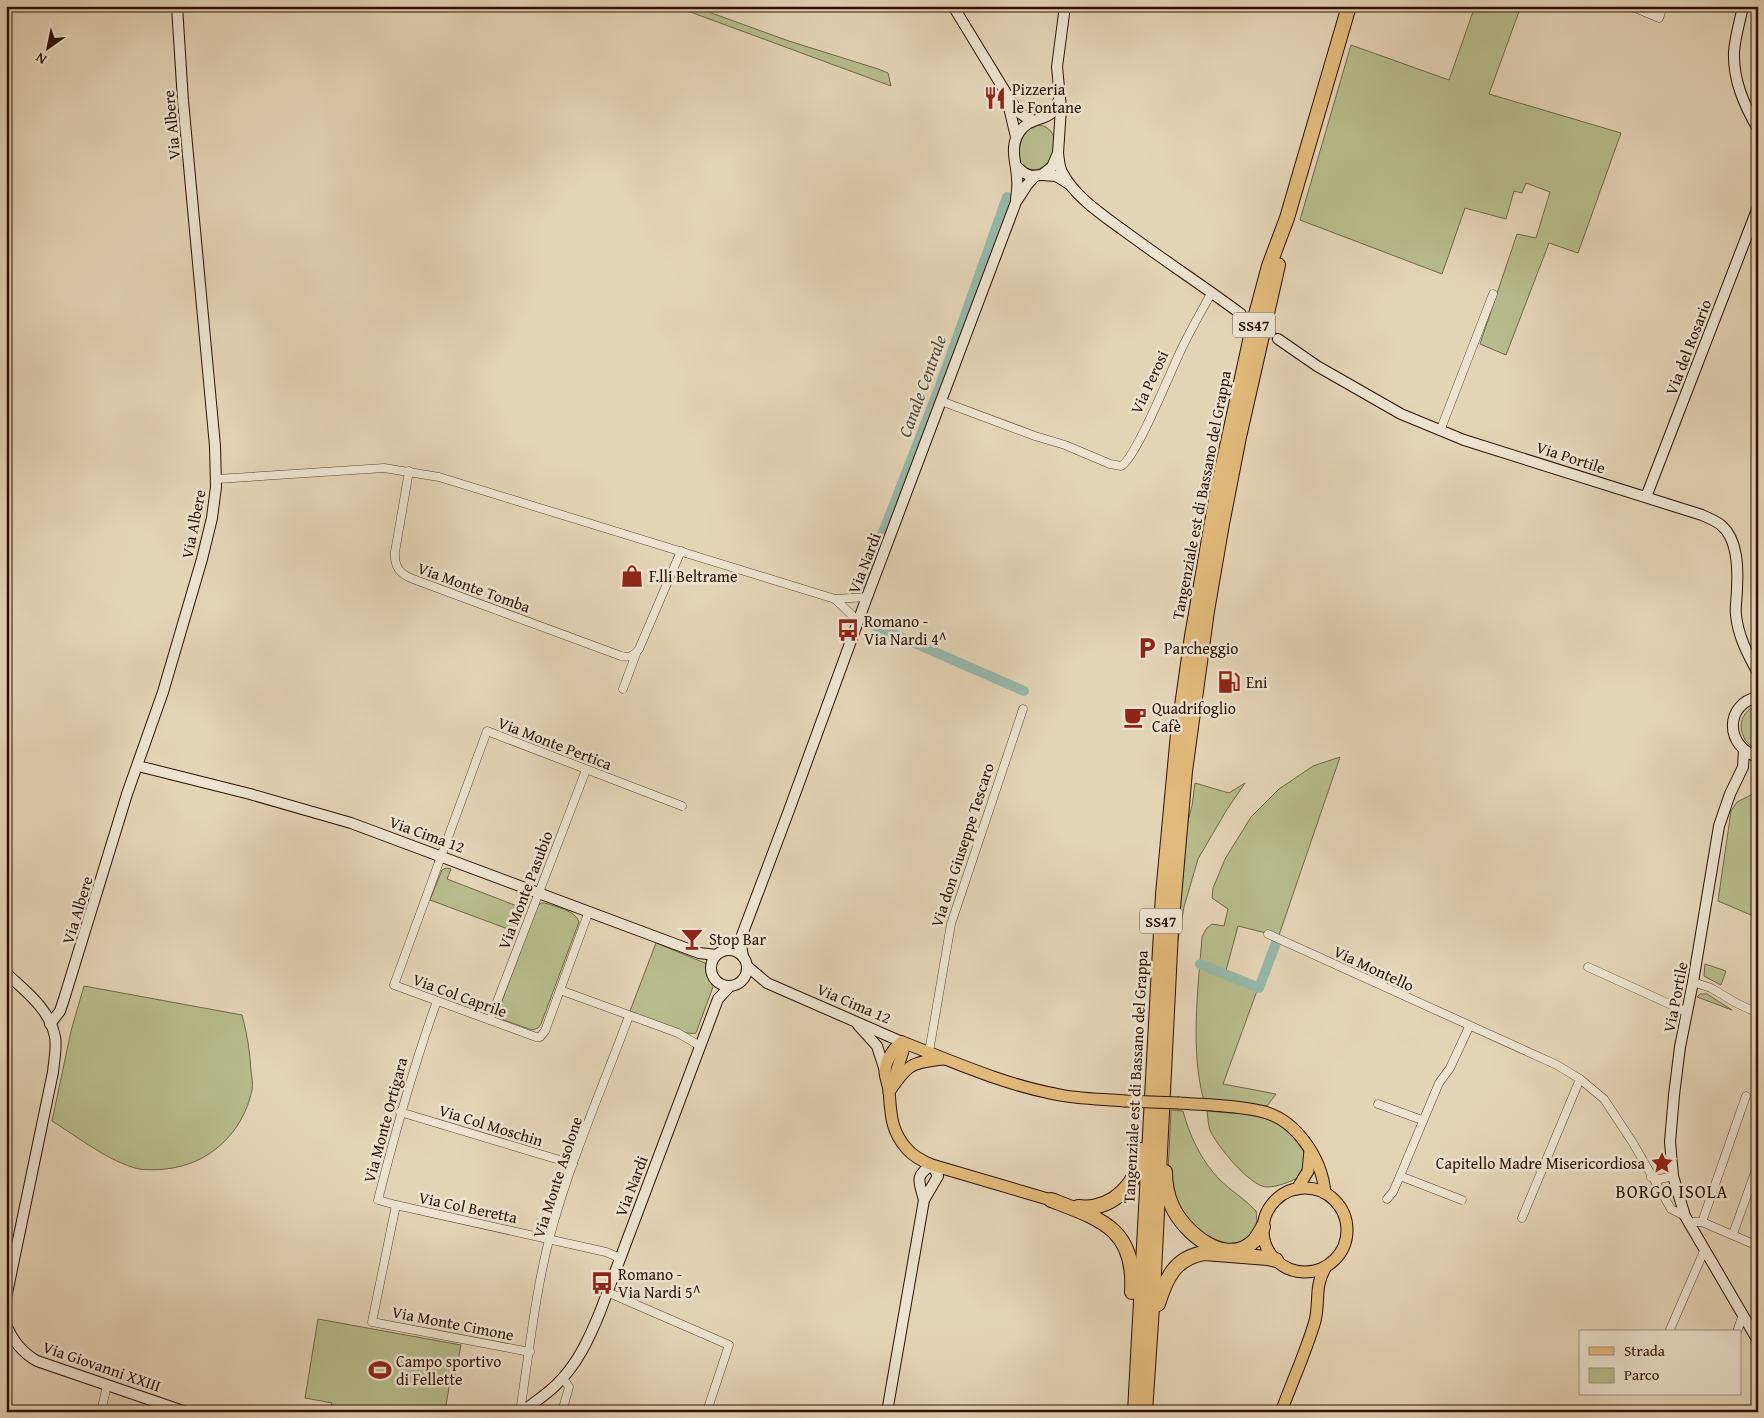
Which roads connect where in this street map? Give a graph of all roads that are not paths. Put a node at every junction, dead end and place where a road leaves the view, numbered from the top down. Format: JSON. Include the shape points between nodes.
{"nodes":[{"id":1,"x":177,"y":6,"type":"edge"},
{"id":2,"x":953,"y":6,"type":"edge"},
{"id":3,"x":1065,"y":6,"type":"edge"},
{"id":4,"x":1349,"y":6,"type":"edge"},
{"id":5,"x":1631,"y":6,"type":"edge"},
{"id":6,"x":1664,"y":6,"type":"edge"},
{"id":7,"x":1743,"y":6,"type":"edge"},
{"id":8,"x":1002,"y":88,"type":"junction"},
{"id":9,"x":1060,"y":94,"type":"junction"},
{"id":10,"x":1035,"y":120,"type":"junction"},
{"id":11,"x":1758,"y":128,"type":"edge"},
{"id":12,"x":1059,"y":134,"type":"junction"},
{"id":13,"x":1016,"y":137,"type":"junction"},
{"id":14,"x":1058,"y":153,"type":"junction"},
{"id":15,"x":1016,"y":166,"type":"junction"},
{"id":16,"x":1039,"y":176,"type":"junction"},
{"id":17,"x":1073,"y":188,"type":"junction"},
{"id":18,"x":1016,"y":202,"type":"junction"},
{"id":19,"x":1758,"y":207,"type":"edge"},
{"id":20,"x":1287,"y":218,"type":"junction"},
{"id":21,"x":1212,"y":292,"type":"junction"},
{"id":22,"x":1493,"y":294,"type":"dead end"},
{"id":23,"x":1241,"y":314,"type":"tunnel mouth"},
{"id":24,"x":1278,"y":340,"type":"tunnel mouth"},
{"id":25,"x":941,"y":401,"type":"junction"},
{"id":26,"x":1440,"y":431,"type":"junction"},
{"id":27,"x":410,"y":471,"type":"junction"},
{"id":28,"x":217,"y":479,"type":"junction"},
{"id":29,"x":1646,"y":497,"type":"junction"},
{"id":30,"x":682,"y":551,"type":"junction"},
{"id":31,"x":867,"y":597,"type":"junction"},
{"id":32,"x":835,"y":599,"type":"junction"},
{"id":33,"x":858,"y":621,"type":"junction"},
{"id":34,"x":636,"y":654,"type":"junction"},
{"id":35,"x":1757,"y":673,"type":"edge"},
{"id":36,"x":1758,"y":686,"type":"edge"},
{"id":37,"x":623,"y":689,"type":"dead end"},
{"id":38,"x":1754,"y":698,"type":"edge"},
{"id":39,"x":1023,"y":709,"type":"dead end"},
{"id":40,"x":1744,"y":750,"type":"junction"},
{"id":41,"x":1758,"y":759,"type":"edge"},
{"id":42,"x":138,"y":766,"type":"junction"},
{"id":43,"x":586,"y":770,"type":"junction"},
{"id":44,"x":1737,"y":781,"type":"junction"},
{"id":45,"x":682,"y":806,"type":"dead end"},
{"id":46,"x":441,"y":856,"type":"junction"},
{"id":47,"x":538,"y":894,"type":"junction"},
{"id":48,"x":588,"y":911,"type":"junction"},
{"id":49,"x":1268,"y":934,"type":"dead end"},
{"id":50,"x":742,"y":935,"type":"junction"},
{"id":51,"x":726,"y":950,"type":"junction"},
{"id":52,"x":699,"y":953,"type":"junction"},
{"id":53,"x":716,"y":955,"type":"junction"},
{"id":54,"x":1158,"y":956,"type":"junction"},
{"id":55,"x":745,"y":962,"type":"junction"},
{"id":56,"x":711,"y":966,"type":"junction"},
{"id":57,"x":1588,"y":967,"type":"dead end"},
{"id":58,"x":1169,"y":971,"type":"junction"},
{"id":59,"x":6,"y":972,"type":"edge"},
{"id":60,"x":716,"y":980,"type":"junction"},
{"id":61,"x":1693,"y":982,"type":"junction"},
{"id":62,"x":767,"y":983,"type":"junction"},
{"id":63,"x":735,"y":984,"type":"junction"},
{"id":64,"x":560,"y":990,"type":"junction"},
{"id":65,"x":718,"y":999,"type":"junction"},
{"id":66,"x":437,"y":1001,"type":"junction"},
{"id":67,"x":1687,"y":1012,"type":"junction"},
{"id":68,"x":1758,"y":1014,"type":"edge"},
{"id":69,"x":629,"y":1016,"type":"junction"},
{"id":70,"x":490,"y":1020,"type":"junction"},
{"id":71,"x":854,"y":1021,"type":"junction"},
{"id":72,"x":50,"y":1024,"type":"junction"},
{"id":73,"x":1469,"y":1027,"type":"junction"},
{"id":74,"x":902,"y":1042,"type":"junction"},
{"id":75,"x":700,"y":1046,"type":"junction"},
{"id":76,"x":929,"y":1052,"type":"junction"},
{"id":77,"x":945,"y":1059,"type":"junction"},
{"id":78,"x":886,"y":1071,"type":"junction"},
{"id":79,"x":1580,"y":1079,"type":"junction"},
{"id":80,"x":889,"y":1092,"type":"junction"},
{"id":81,"x":1746,"y":1096,"type":"dead end"},
{"id":82,"x":1172,"y":1102,"type":"junction"},
{"id":83,"x":1378,"y":1104,"type":"dead end"},
{"id":84,"x":400,"y":1112,"type":"junction"},
{"id":85,"x":1422,"y":1120,"type":"junction"},
{"id":86,"x":1310,"y":1148,"type":"junction"},
{"id":87,"x":574,"y":1164,"type":"junction"},
{"id":88,"x":1758,"y":1164,"type":"edge"},
{"id":89,"x":932,"y":1165,"type":"junction"},
{"id":90,"x":1400,"y":1176,"type":"junction"},
{"id":91,"x":1673,"y":1176,"type":"junction"},
{"id":92,"x":1652,"y":1177,"type":"junction"},
{"id":93,"x":1676,"y":1187,"type":"junction"},
{"id":94,"x":1297,"y":1189,"type":"junction"},
{"id":95,"x":1659,"y":1190,"type":"junction"},
{"id":96,"x":1325,"y":1193,"type":"junction"},
{"id":97,"x":1387,"y":1199,"type":"dead end"},
{"id":98,"x":924,"y":1200,"type":"junction"},
{"id":99,"x":1051,"y":1200,"type":"junction"},
{"id":100,"x":1462,"y":1200,"type":"dead end"},
{"id":101,"x":396,"y":1205,"type":"junction"},
{"id":102,"x":1522,"y":1218,"type":"dead end"},
{"id":103,"x":1686,"y":1219,"type":"junction"},
{"id":104,"x":1702,"y":1222,"type":"junction"},
{"id":105,"x":1263,"y":1227,"type":"junction"},
{"id":106,"x":1733,"y":1234,"type":"junction"},
{"id":107,"x":549,"y":1239,"type":"junction"},
{"id":108,"x":1758,"y":1246,"type":"edge"},
{"id":109,"x":1704,"y":1251,"type":"junction"},
{"id":110,"x":620,"y":1258,"type":"junction"},
{"id":111,"x":1276,"y":1260,"type":"junction"},
{"id":112,"x":1325,"y":1268,"type":"junction"},
{"id":113,"x":1297,"y":1272,"type":"junction"},
{"id":114,"x":607,"y":1292,"type":"junction"},
{"id":115,"x":1317,"y":1297,"type":"junction"},
{"id":116,"x":6,"y":1298,"type":"edge"},
{"id":117,"x":1742,"y":1317,"type":"junction"},
{"id":118,"x":6,"y":1324,"type":"edge"},
{"id":119,"x":1669,"y":1330,"type":"edge"},
{"id":120,"x":1738,"y":1330,"type":"edge"},
{"id":121,"x":1758,"y":1341,"type":"edge"},
{"id":122,"x":530,"y":1352,"type":"junction"},
{"id":123,"x":563,"y":1378,"type":"junction"},
{"id":124,"x":107,"y":1385,"type":"junction"},
{"id":125,"x":707,"y":1411,"type":"edge"},
{"id":126,"x":100,"y":1412,"type":"edge"},
{"id":127,"x":186,"y":1412,"type":"edge"},
{"id":128,"x":521,"y":1412,"type":"edge"},
{"id":129,"x":562,"y":1412,"type":"edge"},
{"id":130,"x":888,"y":1412,"type":"edge"},
{"id":131,"x":1126,"y":1412,"type":"edge"},
{"id":132,"x":1135,"y":1412,"type":"edge"},
{"id":133,"x":1145,"y":1412,"type":"edge"},
{"id":134,"x":1151,"y":1412,"type":"edge"},
{"id":135,"x":1281,"y":1412,"type":"edge"}],
"edges":[{"from":1,"to":28,"type":"street","name":"Via Albere"},
{"from":2,"to":8,"type":"street"},
{"from":3,"to":9,"type":"street","via":[[1057,67]]},
{"from":4,"to":20,"type":"highway","name":"Tangenziale est di Bassano del Grappa","number":"SS47"},
{"from":5,"to":6,"type":"street","via":[[1659,18]]},
{"from":7,"to":11,"type":"street","via":[[1734,52],[1736,77],[1745,106]]},
{"from":8,"to":10,"type":"street","via":[[1017,111]]},
{"from":8,"to":13,"type":"street","name":"Via Nardi","via":[[1011,110]]},
{"from":9,"to":10,"type":"street","via":[[1057,106],[1049,116]]},
{"from":9,"to":12,"type":"street"},
{"from":10,"to":12,"type":"street","via":[[1046,121]]},
{"from":10,"to":13,"type":"street","via":[[1026,124]]},
{"from":12,"to":14,"type":"street"},
{"from":13,"to":15,"type":"street","name":"Via Nardi"},
{"from":14,"to":16,"type":"street","name":"Via Nardi","via":[[1052,166]]},
{"from":14,"to":17,"type":"street","via":[[1063,174]]},
{"from":15,"to":16,"type":"street","via":[[1024,174]]},
{"from":15,"to":18,"type":"street","name":"Via Nardi"},
{"from":16,"to":17,"type":"street","via":[[1056,176]]},
{"from":16,"to":18,"type":"street","name":"Via Nardi","via":[[1027,185]]},
{"from":17,"to":21,"type":"street","via":[[1121,229]]},
{"from":18,"to":25,"type":"street","name":"Via Nardi"},
{"from":19,"to":29,"type":"street","name":"Via del Rosario"},
{"from":20,"to":54,"type":"highway","name":"Tangenziale est di Bassano del Grappa","number":"SS47","via":[[1269,266],[1255,318],[1206,551],[1178,734]]},
{"from":20,"to":58,"type":"highway","name":"Tangenziale est di Bassano del Grappa","number":"SS47","via":[[1239,437],[1207,611],[1184,780]]},
{"from":21,"to":23,"type":"street"},
{"from":21,"to":25,"type":"street","name":"Via Perosi","via":[[1180,350],[1138,443],[1121,466]]},
{"from":22,"to":26,"type":"street"},
{"from":24,"to":26,"type":"street","name":"Via Portile","via":[[1402,414]]},
{"from":25,"to":31,"type":"street","name":"Via Nardi"},
{"from":26,"to":29,"type":"street","name":"Via Portile"},
{"from":27,"to":28,"type":"street","via":[[384,468]]},
{"from":27,"to":30,"type":"street","via":[[440,477]]},
{"from":27,"to":34,"type":"street","name":"Via Monte Tomba","via":[[394,559],[400,572],[621,656]]},
{"from":28,"to":42,"type":"street","name":"Via Albere","via":[[202,559]]},
{"from":29,"to":35,"type":"street","name":"Via Portile","via":[[1702,515],[1728,533],[1736,561],[1739,629]]},
{"from":30,"to":32,"type":"street"},
{"from":30,"to":34,"type":"street"},
{"from":31,"to":32,"type":"street"},
{"from":31,"to":33,"type":"street","name":"Via Nardi"},
{"from":32,"to":33,"type":"street"},
{"from":33,"to":50,"type":"street","name":"Via Nardi"},
{"from":34,"to":37,"type":"street"},
{"from":36,"to":38,"type":"street"},
{"from":38,"to":40,"type":"street","via":[[1739,708],[1734,718],[1738,744]]},
{"from":39,"to":76,"type":"street","name":"Via don Giuseppe Tescaro","via":[[951,924]]},
{"from":40,"to":41,"type":"street"},
{"from":40,"to":44,"type":"street","name":"Via Portile","via":[[1743,767]]},
{"from":41,"to":44,"type":"street","name":"Via Portile"},
{"from":42,"to":46,"type":"street","name":"Via Cima 12","via":[[351,823]]},
{"from":42,"to":72,"type":"street","name":"Via Albere","via":[[60,1011]]},
{"from":43,"to":45,"type":"street","name":"Via Monte Pertica"},
{"from":43,"to":46,"type":"street","name":"Via Monte Pertica","via":[[487,730]]},
{"from":43,"to":47,"type":"street","name":"Via Monte Pasubio"},
{"from":44,"to":61,"type":"street","name":"Via Portile","via":[[1719,826]]},
{"from":46,"to":47,"type":"street","name":"Via Cima 12"},
{"from":46,"to":66,"type":"street","name":"Via Col Caprile","via":[[394,985]]},
{"from":47,"to":48,"type":"street","name":"Via Cima 12"},
{"from":47,"to":70,"type":"street","name":"Via Monte Pasubio"},
{"from":48,"to":52,"type":"street","name":"Via Cima 12"},
{"from":48,"to":64,"type":"street","name":"Via Col Caprile"},
{"from":49,"to":73,"type":"street","name":"Via Montello"},
{"from":50,"to":51,"type":"street"},
{"from":50,"to":55,"type":"street"},
{"from":51,"to":53,"type":"street"},
{"from":51,"to":55,"type":"street","via":[[737,952]]},
{"from":52,"to":53,"type":"street"},
{"from":52,"to":56,"type":"street"},
{"from":53,"to":56,"type":"street"},
{"from":54,"to":99,"type":"highway","number":"SS47","via":[[1149,995],[1139,1164],[1134,1177],[1121,1193],[1093,1207]]},
{"from":54,"to":132,"type":"highway","name":"Tangenziale est di Bassano del Grappa","number":"SS47"},
{"from":55,"to":62,"type":"street","via":[[756,976]]},
{"from":55,"to":63,"type":"street","via":[[745,975]]},
{"from":56,"to":60,"type":"street"},
{"from":57,"to":67,"type":"street"},
{"from":58,"to":82,"type":"highway","number":"SS47","via":[[1174,1000]]},
{"from":58,"to":133,"type":"highway","name":"Tangenziale est di Bassano del Grappa","number":"SS47"},
{"from":59,"to":72,"type":"street","via":[[44,1011]]},
{"from":60,"to":63,"type":"street"},
{"from":60,"to":65,"type":"street"},
{"from":61,"to":67,"type":"street","name":"Via Portile"},
{"from":61,"to":68,"type":"street","via":[[1711,988]]},
{"from":62,"to":63,"type":"street"},
{"from":62,"to":71,"type":"street","name":"Via Cima 12"},
{"from":63,"to":65,"type":"street"},
{"from":64,"to":69,"type":"street"},
{"from":64,"to":70,"type":"street","name":"Via Col Caprile","via":[[540,1037]]},
{"from":65,"to":75,"type":"street","name":"Via Nardi"},
{"from":66,"to":70,"type":"street","name":"Via Col Caprile"},
{"from":66,"to":84,"type":"street","name":"Via Monte Ortigara"},
{"from":67,"to":91,"type":"street","name":"Via Portile","via":[[1674,1095],[1670,1142]]},
{"from":69,"to":75,"type":"street","via":[[678,1033]]},
{"from":69,"to":87,"type":"street","name":"Via Monte Asolone"},
{"from":71,"to":74,"type":"street","name":"Via Cima 12"},
{"from":71,"to":78,"type":"street","via":[[878,1046]]},
{"from":72,"to":116,"type":"street","via":[[55,1042],[53,1072]]},
{"from":73,"to":79,"type":"street","name":"Via Montello"},
{"from":73,"to":85,"type":"street"},
{"from":74,"to":76,"type":"main road","name":"Via Cima 12"},
{"from":74,"to":78,"type":"main road","via":[[894,1049]]},
{"from":74,"to":80,"type":"main road","via":[[903,1051]]},
{"from":75,"to":110,"type":"street","name":"Via Nardi"},
{"from":76,"to":77,"type":"main road","name":"Via Cima 12"},
{"from":77,"to":80,"type":"main road","via":[[928,1060],[907,1068]]},
{"from":77,"to":82,"type":"main road","name":"Via Cima 12","bridge":true,"via":[[1019,1086],[1057,1095]]},
{"from":78,"to":80,"type":"main road"},
{"from":79,"to":92,"type":"street","name":"Via Montello","via":[[1604,1099]]},
{"from":79,"to":102,"type":"street"},
{"from":80,"to":89,"type":"main road","via":[[891,1117],[902,1142],[915,1157]]},
{"from":81,"to":104,"type":"street"},
{"from":82,"to":86,"type":"main road","via":[[1261,1111],[1292,1128]]},
{"from":82,"to":105,"type":"highway","number":"SS47","via":[[1166,1184],[1171,1204],[1183,1224],[1203,1241],[1226,1250],[1250,1244]]},
{"from":83,"to":85,"type":"street"},
{"from":84,"to":87,"type":"street","name":"Via Col Moschin"},
{"from":84,"to":101,"type":"street","name":"Via Monte Ortigara","via":[[378,1200]]},
{"from":85,"to":90,"type":"street"},
{"from":86,"to":94,"type":"main road","via":[[1308,1171]]},
{"from":86,"to":96,"type":"main road","via":[[1324,1181]]},
{"from":87,"to":107,"type":"street","name":"Via Monte Asolone"},
{"from":88,"to":106,"type":"street"},
{"from":89,"to":98,"type":"street","via":[[938,1176]]},
{"from":89,"to":98,"type":"street","via":[[922,1171],[919,1179]]},
{"from":89,"to":99,"type":"main road"},
{"from":90,"to":97,"type":"street"},
{"from":90,"to":100,"type":"street"},
{"from":91,"to":92,"type":"street"},
{"from":91,"to":93,"type":"street","name":"Via Portile"},
{"from":92,"to":95,"type":"street","name":"Via Montello"},
{"from":93,"to":95,"type":"street"},
{"from":93,"to":103,"type":"street","name":"Via Portile"},
{"from":94,"to":96,"type":"main road"},
{"from":94,"to":105,"type":"main road","via":[[1276,1200]]},
{"from":95,"to":103,"type":"street","name":"Via Montello","via":[[1671,1208]]},
{"from":96,"to":112,"type":"main road","via":[[1344,1212],[1348,1231],[1343,1250]]},
{"from":98,"to":130,"type":"street"},
{"from":99,"to":131,"type":"highway","via":[[1094,1216],[1107,1225],[1117,1234],[1130,1257],[1133,1277]]},
{"from":101,"to":107,"type":"street","name":"Via Col Beretta"},
{"from":101,"to":122,"type":"street","name":"Via Monte Cimone","via":[[372,1322]]},
{"from":103,"to":104,"type":"street"},
{"from":103,"to":109,"type":"street","name":"Via Portile"},
{"from":104,"to":106,"type":"street"},
{"from":105,"to":111,"type":"main road","via":[[1266,1245]]},
{"from":106,"to":108,"type":"street"},
{"from":107,"to":110,"type":"street","name":"Via Col Beretta"},
{"from":107,"to":122,"type":"street","name":"Via Monte Asolone"},
{"from":109,"to":117,"type":"street","name":"Via Portile"},
{"from":109,"to":119,"type":"street"},
{"from":110,"to":114,"type":"street","name":"Via Nardi"},
{"from":111,"to":113,"type":"main road"},
{"from":111,"to":134,"type":"highway","via":[[1204,1253],[1187,1258],[1173,1270],[1163,1286],[1155,1314]]},
{"from":112,"to":113,"type":"main road"},
{"from":112,"to":115,"type":"main road","via":[[1318,1281]]},
{"from":113,"to":115,"type":"main road","via":[[1310,1283]]},
{"from":114,"to":123,"type":"street","name":"Via Nardi","via":[[587,1342]]},
{"from":114,"to":125,"type":"street","via":[[729,1345]]},
{"from":115,"to":135,"type":"main road","via":[[1313,1326]]},
{"from":117,"to":120,"type":"street"},
{"from":117,"to":121,"type":"street","name":"Via Portile"},
{"from":118,"to":124,"type":"street","name":"Via Giovanni XXIII","via":[[24,1351],[37,1361]]},
{"from":122,"to":128,"type":"street","name":"Via Monte Asolone"},
{"from":123,"to":128,"type":"street"},
{"from":123,"to":129,"type":"street","via":[[569,1387]]},
{"from":124,"to":126,"type":"street"},
{"from":124,"to":127,"type":"street","name":"Via Giovanni XXIII"}]}
